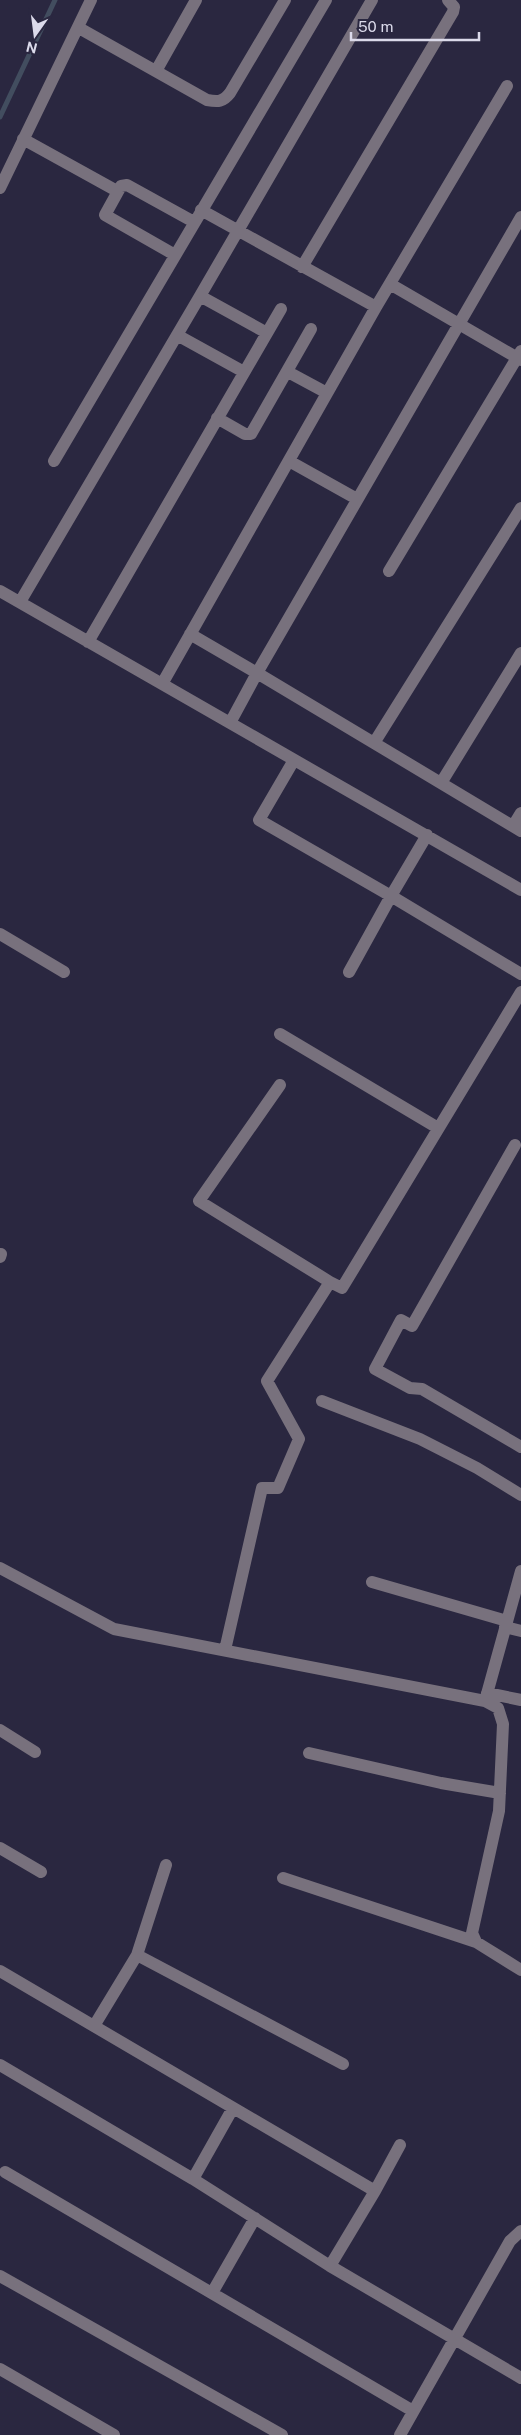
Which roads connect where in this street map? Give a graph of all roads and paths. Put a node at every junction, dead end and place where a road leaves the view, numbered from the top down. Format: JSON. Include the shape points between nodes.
{"nodes":[{"id":1,"x":92,"y":0,"type":"edge"},
{"id":2,"x":196,"y":0,"type":"edge"},
{"id":3,"x":285,"y":0,"type":"edge"},
{"id":4,"x":326,"y":0,"type":"edge"},
{"id":5,"x":372,"y":0,"type":"edge"},
{"id":6,"x":448,"y":0,"type":"edge"},
{"id":7,"x":79,"y":28,"type":"junction"},
{"id":8,"x":156,"y":71,"type":"junction"},
{"id":9,"x":507,"y":86,"type":"dead end"},
{"id":10,"x":23,"y":139,"type":"junction"},
{"id":11,"x":0,"y":188,"type":"edge"},
{"id":12,"x":117,"y":191,"type":"junction"},
{"id":13,"x":201,"y":210,"type":"junction"},
{"id":14,"x":521,"y":217,"type":"edge"},
{"id":15,"x":194,"y":222,"type":"junction"},
{"id":16,"x":238,"y":231,"type":"junction"},
{"id":17,"x":175,"y":254,"type":"junction"},
{"id":18,"x":302,"y":267,"type":"junction"},
{"id":19,"x":390,"y":284,"type":"junction"},
{"id":20,"x":200,"y":296,"type":"junction"},
{"id":21,"x":376,"y":307,"type":"junction"},
{"id":22,"x":281,"y":309,"type":"dead end"},
{"id":23,"x":460,"y":323,"type":"junction"},
{"id":24,"x":311,"y":329,"type":"dead end"},
{"id":25,"x":267,"y":333,"type":"junction"},
{"id":26,"x":177,"y":334,"type":"junction"},
{"id":27,"x":520,"y":356,"type":"edge"},
{"id":28,"x":244,"y":372,"type":"junction"},
{"id":29,"x":288,"y":372,"type":"junction"},
{"id":30,"x":327,"y":394,"type":"junction"},
{"id":31,"x":217,"y":418,"type":"junction"},
{"id":32,"x":54,"y":461,"type":"dead end"},
{"id":33,"x":289,"y":461,"type":"junction"},
{"id":34,"x":357,"y":499,"type":"junction"},
{"id":35,"x":521,"y":508,"type":"edge"},
{"id":36,"x":389,"y":572,"type":"dead end"},
{"id":37,"x":0,"y":591,"type":"edge"},
{"id":38,"x":20,"y":602,"type":"junction"},
{"id":39,"x":190,"y":634,"type":"junction"},
{"id":40,"x":88,"y":642,"type":"junction"},
{"id":41,"x":521,"y":654,"type":"edge"},
{"id":42,"x":257,"y":673,"type":"junction"},
{"id":43,"x":162,"y":684,"type":"junction"},
{"id":44,"x":230,"y":724,"type":"junction"},
{"id":45,"x":374,"y":743,"type":"junction"},
{"id":46,"x":294,"y":760,"type":"junction"},
{"id":47,"x":441,"y":783,"type":"junction"},
{"id":48,"x":521,"y":813,"type":"edge"},
{"id":49,"x":517,"y":828,"type":"edge"},
{"id":50,"x":427,"y":835,"type":"junction"},
{"id":51,"x":521,"y":890,"type":"edge"},
{"id":52,"x":391,"y":896,"type":"junction"},
{"id":53,"x":0,"y":934,"type":"edge"},
{"id":54,"x":64,"y":972,"type":"dead end"},
{"id":55,"x":349,"y":972,"type":"dead end"},
{"id":56,"x":521,"y":974,"type":"edge"},
{"id":57,"x":521,"y":992,"type":"edge"},
{"id":58,"x":280,"y":1034,"type":"dead end"},
{"id":59,"x":280,"y":1085,"type":"dead end"},
{"id":60,"x":438,"y":1128,"type":"junction"},
{"id":61,"x":519,"y":1143,"type":"edge"},
{"id":62,"x":330,"y":1282,"type":"junction"},
{"id":63,"x":322,"y":1401,"type":"dead end"},
{"id":64,"x":521,"y":1447,"type":"edge"},
{"id":65,"x":521,"y":1495,"type":"edge"},
{"id":66,"x":0,"y":1568,"type":"edge"},
{"id":67,"x":521,"y":1571,"type":"edge"},
{"id":68,"x":372,"y":1582,"type":"dead end"},
{"id":69,"x":506,"y":1624,"type":"junction"},
{"id":70,"x":521,"y":1631,"type":"edge"},
{"id":71,"x":225,"y":1650,"type":"junction"},
{"id":72,"x":486,"y":1697,"type":"junction"},
{"id":73,"x":521,"y":1700,"type":"edge"},
{"id":74,"x":0,"y":1730,"type":"edge"},
{"id":75,"x":35,"y":1752,"type":"dead end"},
{"id":76,"x":309,"y":1753,"type":"dead end"},
{"id":77,"x":500,"y":1793,"type":"junction"},
{"id":78,"x":0,"y":1848,"type":"edge"},
{"id":79,"x":166,"y":1865,"type":"dead end"},
{"id":80,"x":41,"y":1872,"type":"dead end"},
{"id":81,"x":284,"y":1878,"type":"dead end"},
{"id":82,"x":476,"y":1942,"type":"junction"},
{"id":83,"x":137,"y":1955,"type":"junction"},
{"id":84,"x":521,"y":1970,"type":"edge"},
{"id":85,"x":0,"y":1971,"type":"edge"},
{"id":86,"x":94,"y":2026,"type":"junction"},
{"id":87,"x":343,"y":2064,"type":"dead end"},
{"id":88,"x":0,"y":2065,"type":"edge"},
{"id":89,"x":233,"y":2108,"type":"junction"},
{"id":90,"x":400,"y":2145,"type":"dead end"},
{"id":91,"x":2,"y":2174,"type":"edge"},
{"id":92,"x":193,"y":2179,"type":"junction"},
{"id":93,"x":375,"y":2191,"type":"junction"},
{"id":94,"x":255,"y":2218,"type":"junction"},
{"id":95,"x":521,"y":2231,"type":"edge"},
{"id":96,"x":330,"y":2266,"type":"junction"},
{"id":97,"x":0,"y":2276,"type":"edge"},
{"id":98,"x":212,"y":2293,"type":"junction"},
{"id":99,"x":454,"y":2340,"type":"junction"},
{"id":100,"x":0,"y":2369,"type":"edge"},
{"id":101,"x":521,"y":2378,"type":"edge"},
{"id":102,"x":413,"y":2411,"type":"junction"},
{"id":103,"x":114,"y":2435,"type":"edge"},
{"id":104,"x":282,"y":2435,"type":"edge"},
{"id":105,"x":400,"y":2435,"type":"edge"}],
"edges":[{"from":1,"to":7,"type":"street"},
{"from":2,"to":8,"type":"street"},
{"from":3,"to":8,"type":"street","via":[[224,101],[207,100]]},
{"from":4,"to":13,"type":"street"},
{"from":5,"to":16,"type":"street"},
{"from":6,"to":18,"type":"street","via":[[454,12]]},
{"from":7,"to":8,"type":"street"},
{"from":7,"to":10,"type":"street"},
{"from":9,"to":19,"type":"street"},
{"from":10,"to":11,"type":"street"},
{"from":10,"to":12,"type":"street"},
{"from":12,"to":15,"type":"street","via":[[127,185]]},
{"from":12,"to":17,"type":"street","via":[[105,215]]},
{"from":13,"to":15,"type":"street"},
{"from":13,"to":16,"type":"street"},
{"from":14,"to":23,"type":"street"},
{"from":15,"to":17,"type":"street"},
{"from":16,"to":18,"type":"street"},
{"from":16,"to":20,"type":"street"},
{"from":17,"to":32,"type":"street"},
{"from":18,"to":21,"type":"street"},
{"from":19,"to":21,"type":"street"},
{"from":19,"to":23,"type":"street"},
{"from":20,"to":25,"type":"street"},
{"from":20,"to":26,"type":"street"},
{"from":21,"to":30,"type":"street"},
{"from":22,"to":25,"type":"street"},
{"from":23,"to":27,"type":"street"},
{"from":23,"to":34,"type":"street"},
{"from":24,"to":29,"type":"street"},
{"from":25,"to":28,"type":"street"},
{"from":26,"to":28,"type":"street"},
{"from":26,"to":38,"type":"street"},
{"from":27,"to":36,"type":"street"},
{"from":28,"to":31,"type":"street"},
{"from":29,"to":30,"type":"street"},
{"from":29,"to":31,"type":"street","via":[[250,434]]},
{"from":30,"to":33,"type":"street"},
{"from":31,"to":40,"type":"street"},
{"from":33,"to":34,"type":"street"},
{"from":33,"to":39,"type":"street"},
{"from":34,"to":42,"type":"street"},
{"from":35,"to":45,"type":"street"},
{"from":37,"to":38,"type":"street"},
{"from":38,"to":40,"type":"street"},
{"from":39,"to":42,"type":"street"},
{"from":39,"to":43,"type":"street"},
{"from":40,"to":43,"type":"street"},
{"from":41,"to":47,"type":"street"},
{"from":42,"to":44,"type":"street"},
{"from":42,"to":45,"type":"street"},
{"from":43,"to":44,"type":"street"},
{"from":44,"to":46,"type":"street"},
{"from":45,"to":47,"type":"street"},
{"from":46,"to":50,"type":"street"},
{"from":46,"to":52,"type":"street","via":[[259,820]]},
{"from":47,"to":49,"type":"street"},
{"from":48,"to":49,"type":"street"},
{"from":50,"to":51,"type":"street"},
{"from":50,"to":52,"type":"street"},
{"from":52,"to":55,"type":"street"},
{"from":52,"to":56,"type":"street"},
{"from":53,"to":54,"type":"street"},
{"from":57,"to":60,"type":"street"},
{"from":58,"to":60,"type":"street"},
{"from":59,"to":62,"type":"street","via":[[199,1201]]},
{"from":60,"to":62,"type":"street","via":[[342,1288]]},
{"from":61,"to":64,"type":"street","via":[[412,1326],[401,1320],[374,1369],[410,1388],[422,1389]]},
{"from":62,"to":71,"type":"street","via":[[267,1381],[299,1439],[278,1488],[262,1488]]},
{"from":63,"to":65,"type":"street","via":[[420,1439]]},
{"from":66,"to":71,"type":"street","via":[[114,1629]]},
{"from":67,"to":69,"type":"street"},
{"from":68,"to":69,"type":"street"},
{"from":69,"to":70,"type":"street"},
{"from":69,"to":72,"type":"street"},
{"from":71,"to":72,"type":"street"},
{"from":72,"to":73,"type":"street"},
{"from":72,"to":77,"type":"street","via":[[498,1708],[503,1724]]},
{"from":74,"to":75,"type":"street"},
{"from":76,"to":77,"type":"street"},
{"from":77,"to":82,"type":"street","via":[[499,1811],[472,1933]]},
{"from":78,"to":80,"type":"street"},
{"from":79,"to":83,"type":"street"},
{"from":81,"to":82,"type":"street"},
{"from":82,"to":84,"type":"street"},
{"from":83,"to":86,"type":"street"},
{"from":83,"to":87,"type":"street"},
{"from":85,"to":86,"type":"street"},
{"from":86,"to":89,"type":"street"},
{"from":88,"to":92,"type":"street"},
{"from":89,"to":92,"type":"street"},
{"from":89,"to":93,"type":"street"},
{"from":90,"to":93,"type":"street"},
{"from":91,"to":98,"type":"street"},
{"from":92,"to":94,"type":"street"},
{"from":93,"to":96,"type":"street"},
{"from":94,"to":96,"type":"street"},
{"from":94,"to":98,"type":"street"},
{"from":95,"to":99,"type":"street","via":[[510,2241]]},
{"from":96,"to":99,"type":"street"},
{"from":97,"to":104,"type":"street"},
{"from":98,"to":102,"type":"street"},
{"from":99,"to":101,"type":"street"},
{"from":99,"to":102,"type":"street"},
{"from":100,"to":103,"type":"street"},
{"from":102,"to":105,"type":"street"}]}
